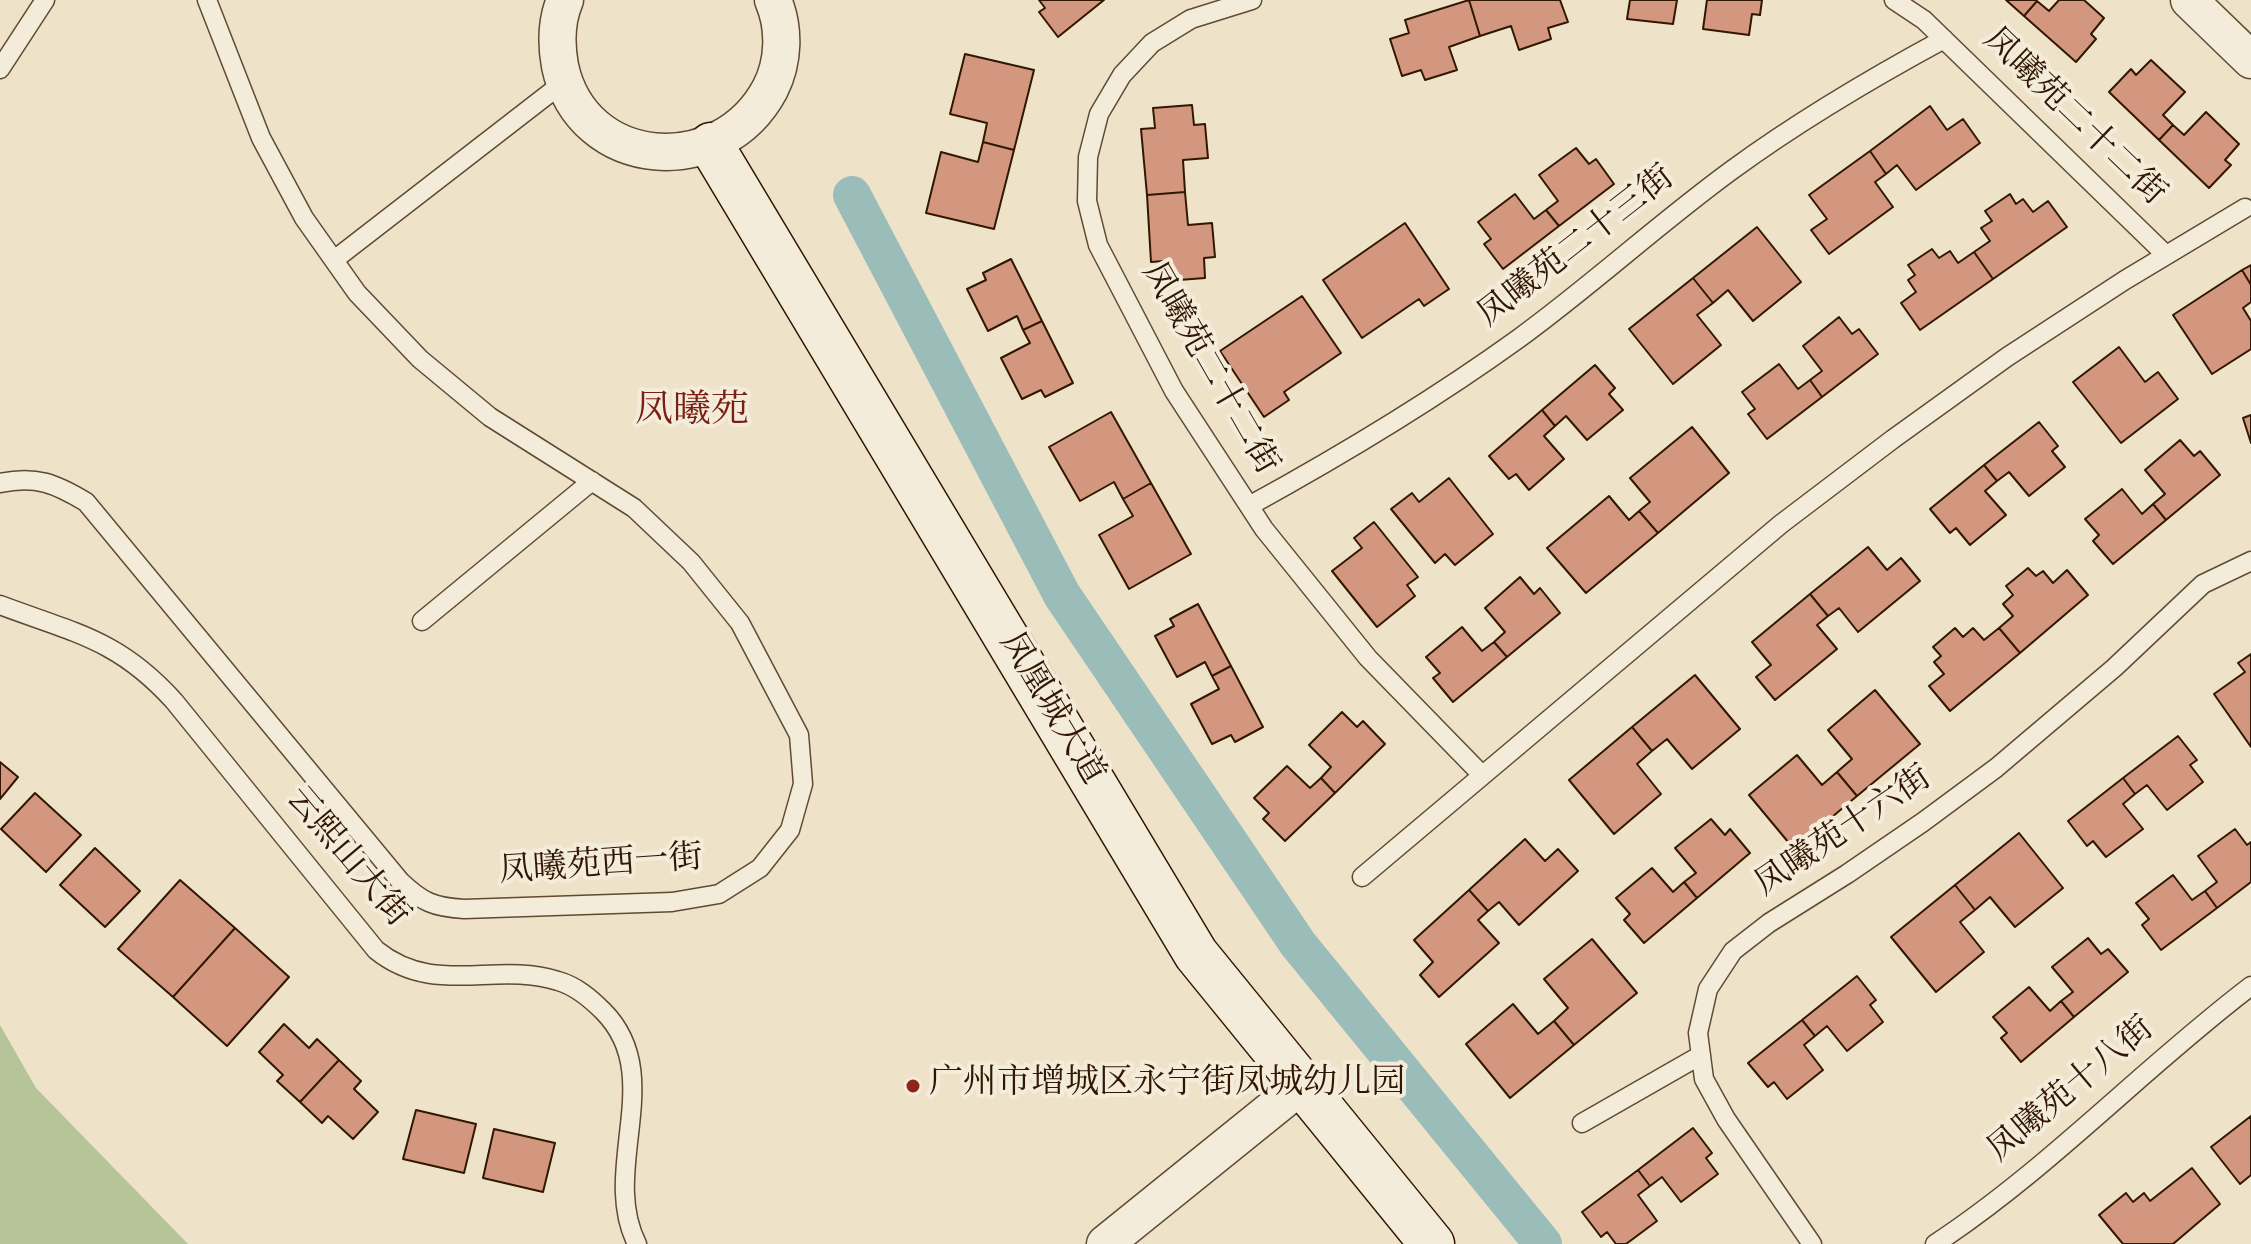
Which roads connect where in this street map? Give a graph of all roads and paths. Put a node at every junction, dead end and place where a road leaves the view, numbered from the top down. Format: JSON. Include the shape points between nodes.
{"nodes":[{"id":1,"x":45,"y":0,"type":"edge"},
{"id":2,"x":207,"y":0,"type":"edge"},
{"id":3,"x":565,"y":0,"type":"edge"},
{"id":4,"x":1252,"y":0,"type":"edge"},
{"id":5,"x":1894,"y":0,"type":"edge"},
{"id":6,"x":2189,"y":0,"type":"edge"},
{"id":7,"x":1230,"y":3,"type":"edge"},
{"id":8,"x":786,"y":4,"type":"edge"},
{"id":9,"x":1944,"y":39,"type":"junction"},
{"id":10,"x":2251,"y":60,"type":"edge"},
{"id":11,"x":0,"y":69,"type":"edge"},
{"id":12,"x":564,"y":82,"type":"junction"},
{"id":13,"x":711,"y":145,"type":"junction"},
{"id":14,"x":2245,"y":208,"type":"dead end"},
{"id":15,"x":2166,"y":255,"type":"junction"},
{"id":16,"x":334,"y":260,"type":"junction"},
{"id":17,"x":592,"y":481,"type":"junction"},
{"id":18,"x":0,"y":483,"type":"edge"},
{"id":19,"x":1249,"y":506,"type":"junction"},
{"id":20,"x":2251,"y":561,"type":"edge"},
{"id":21,"x":0,"y":605,"type":"edge"},
{"id":22,"x":422,"y":621,"type":"dead end"},
{"id":23,"x":1482,"y":775,"type":"junction"},
{"id":24,"x":1362,"y":877,"type":"dead end"},
{"id":25,"x":2251,"y":986,"type":"edge"},
{"id":26,"x":1701,"y":1055,"type":"junction"},
{"id":27,"x":1302,"y":1085,"type":"junction"},
{"id":28,"x":1582,"y":1123,"type":"dead end"},
{"id":29,"x":637,"y":1244,"type":"edge"},
{"id":30,"x":1105,"y":1244,"type":"edge"},
{"id":31,"x":1432,"y":1244,"type":"edge"},
{"id":32,"x":1812,"y":1244,"type":"edge"},
{"id":33,"x":1935,"y":1244,"type":"edge"}],
"edges":[{"from":1,"to":11,"type":"lane"},
{"from":2,"to":16,"type":"lane","name":"凤曦苑西一街","via":[[261,138],[304,218]]},
{"from":3,"to":12,"type":"street","via":[[556,47]]},
{"from":4,"to":7,"type":"lane","name":"凤曦苑二十二街"},
{"from":5,"to":9,"type":"lane","name":"凤曦苑二十二街"},
{"from":6,"to":10,"type":"street"},
{"from":7,"to":19,"type":"lane","name":"凤曦苑二十二街","via":[[1152,43],[1122,75],[1099,114],[1088,157],[1087,201],[1098,245],[1174,391]]},
{"from":8,"to":13,"type":"street","via":[[776,77],[761,105],[739,129]]},
{"from":9,"to":15,"type":"lane","name":"凤曦苑二十二街"},
{"from":9,"to":19,"type":"lane","name":"凤曦苑二十三街","via":[[1859,86],[1731,170],[1554,312],[1431,399]]},
{"from":12,"to":13,"type":"street","via":[[582,112],[608,136],[641,150],[676,153]]},
{"from":12,"to":16,"type":"lane"},
{"from":13,"to":27,"type":"main road","name":"凤凰城大道","via":[[1196,954]]},
{"from":14,"to":15,"type":"lane"},
{"from":15,"to":23,"type":"lane","via":[[2007,357],[1781,524]]},
{"from":16,"to":17,"type":"lane","name":"凤曦苑西一街","via":[[357,293],[420,359],[490,417]]},
{"from":17,"to":18,"type":"lane","name":"凤曦苑西一街","via":[[634,508],[691,562],[740,623],[799,735],[803,784],[790,830],[760,868],[719,894],[672,902],[464,909],[418,898],[86,502],[56,484],[20,478]]},
{"from":17,"to":22,"type":"lane"},
{"from":19,"to":23,"type":"lane","name":"凤曦苑二十二街","via":[[1368,658]]},
{"from":20,"to":26,"type":"lane","name":"凤曦苑十六街","via":[[2203,584],[2056,719],[1972,786],[1733,951],[1708,989],[1698,1033]]},
{"from":21,"to":29,"type":"lane","name":"云熙山大街","via":[[101,642],[141,668],[389,960],[427,974],[528,975],[560,981],[588,996],[611,1018],[627,1046],[634,1078],[623,1171],[625,1205]]},
{"from":23,"to":24,"type":"lane"},
{"from":25,"to":33,"type":"lane","name":"凤曦苑十八街","via":[[2044,1163]]},
{"from":26,"to":28,"type":"lane"},
{"from":26,"to":32,"type":"lane","name":"凤曦苑十六街","via":[[1704,1079],[1726,1119]]},
{"from":27,"to":30,"type":"street"},
{"from":27,"to":31,"type":"main road","name":"凤凰城大道"}]}
